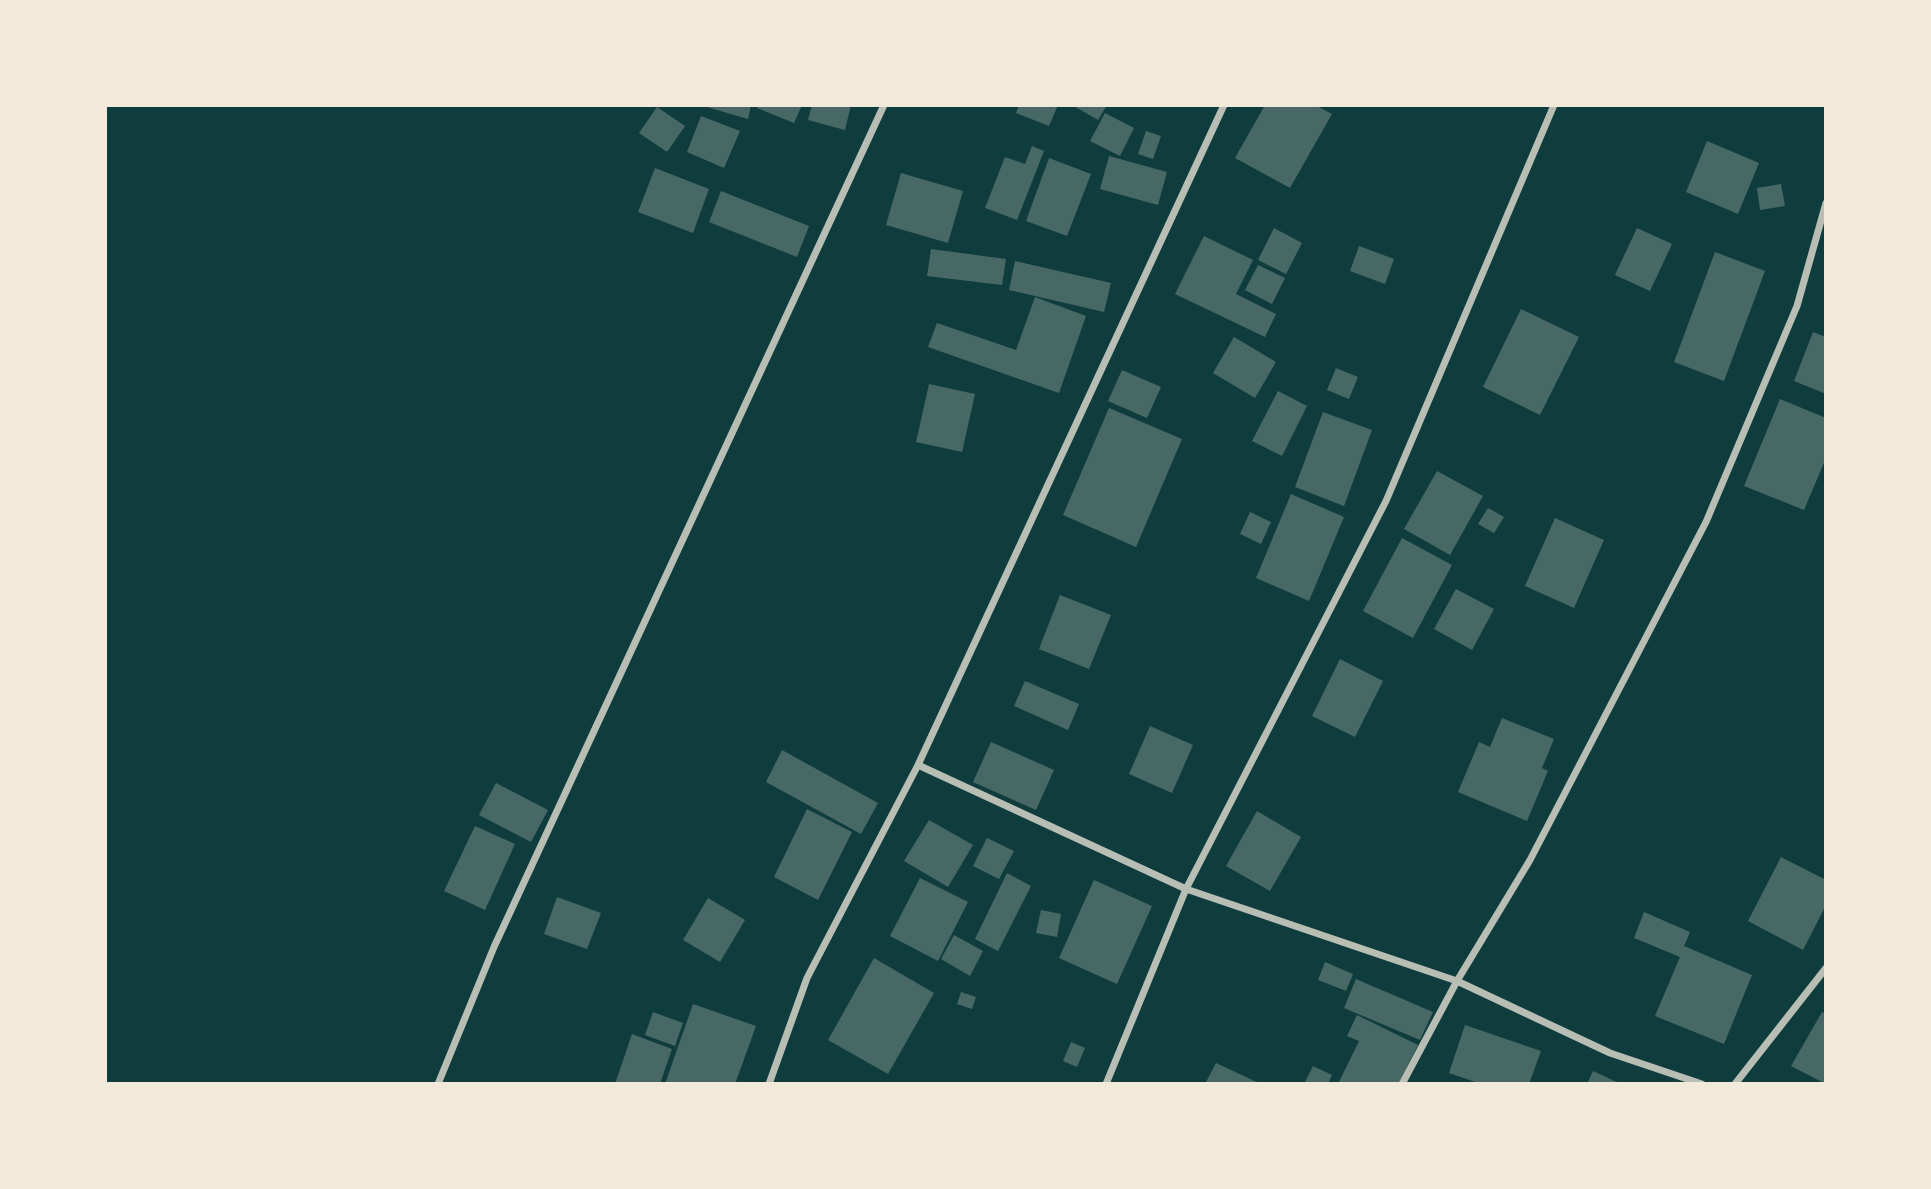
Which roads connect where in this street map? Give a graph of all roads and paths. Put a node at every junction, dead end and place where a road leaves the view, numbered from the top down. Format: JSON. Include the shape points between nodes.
{"nodes":[{"id":1,"x":884,"y":105,"type":"edge"},
{"id":2,"x":1224,"y":105,"type":"edge"},
{"id":3,"x":1554,"y":105,"type":"edge"},
{"id":4,"x":1826,"y":203,"type":"edge"},
{"id":5,"x":918,"y":765,"type":"junction"},
{"id":6,"x":1186,"y":889,"type":"junction"},
{"id":7,"x":1826,"y":969,"type":"edge"},
{"id":8,"x":1457,"y":981,"type":"junction"},
{"id":9,"x":438,"y":1084,"type":"edge"},
{"id":10,"x":769,"y":1084,"type":"edge"},
{"id":11,"x":1106,"y":1084,"type":"edge"},
{"id":12,"x":1402,"y":1084,"type":"edge"},
{"id":13,"x":1702,"y":1084,"type":"edge"},
{"id":14,"x":1735,"y":1084,"type":"edge"}],
"edges":[{"from":1,"to":9,"type":"street","via":[[494,947]]},
{"from":2,"to":5,"type":"street"},
{"from":3,"to":6,"type":"street","via":[[1386,501]]},
{"from":4,"to":8,"type":"street","via":[[1797,306],[1706,522],[1530,860]]},
{"from":5,"to":6,"type":"street"},
{"from":5,"to":10,"type":"street","via":[[807,978]]},
{"from":6,"to":8,"type":"street"},
{"from":6,"to":11,"type":"street"},
{"from":7,"to":14,"type":"street"},
{"from":8,"to":12,"type":"street"},
{"from":8,"to":13,"type":"street","via":[[1610,1053]]}]}
